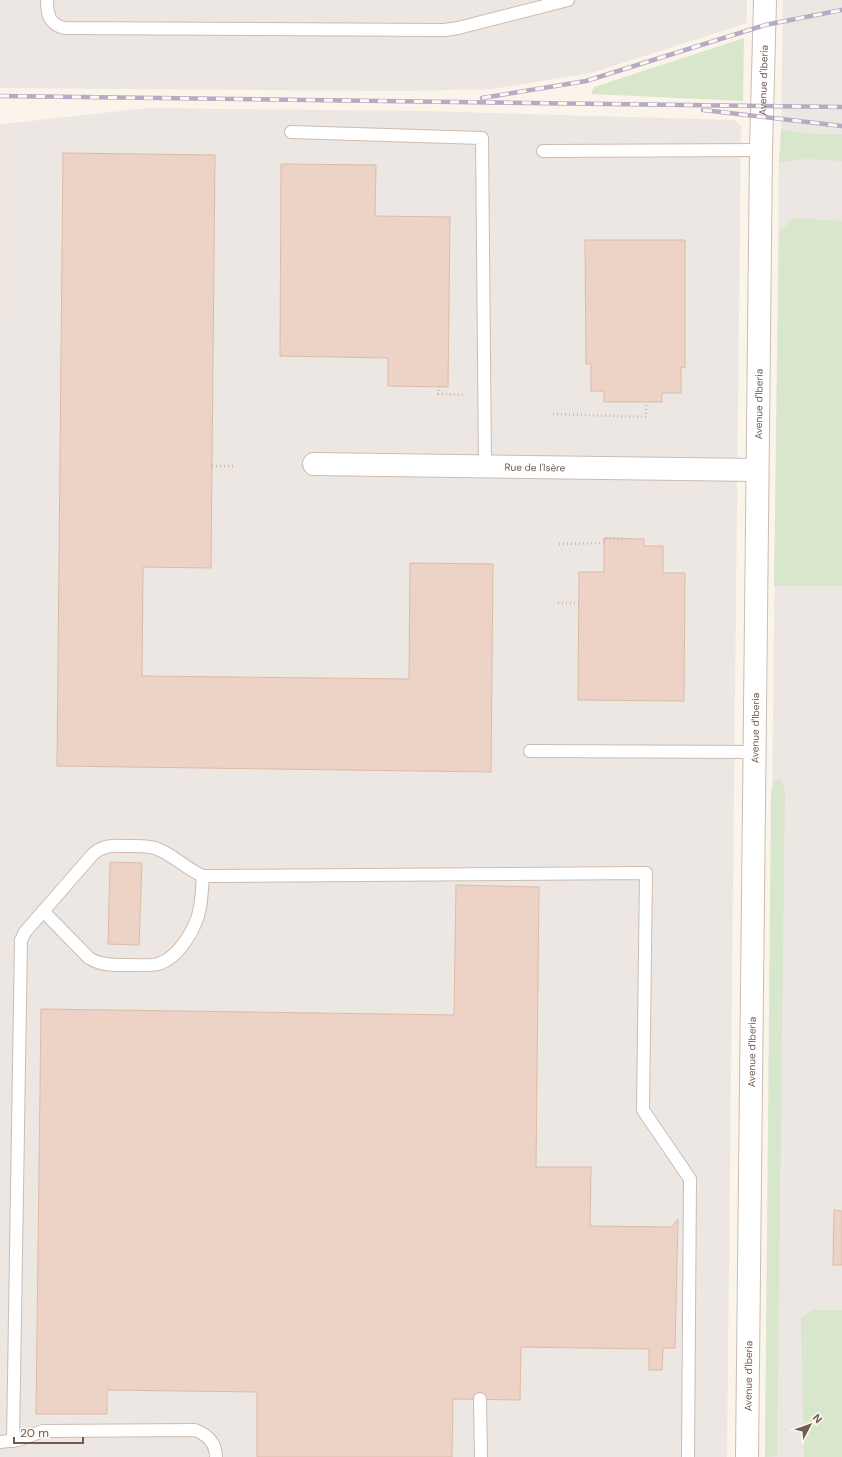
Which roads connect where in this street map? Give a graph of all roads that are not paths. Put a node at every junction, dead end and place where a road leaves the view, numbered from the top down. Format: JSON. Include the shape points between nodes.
{"nodes":[{"id":1,"x":47,"y":0,"type":"edge"},
{"id":2,"x":568,"y":0,"type":"edge"},
{"id":3,"x":765,"y":0,"type":"edge"},
{"id":4,"x":291,"y":132,"type":"dead end"},
{"id":5,"x":761,"y":150,"type":"junction"},
{"id":6,"x":543,"y":151,"type":"dead end"},
{"id":7,"x":314,"y":464,"type":"dead end"},
{"id":8,"x":485,"y":466,"type":"junction"},
{"id":9,"x":757,"y":470,"type":"junction"},
{"id":10,"x":530,"y":751,"type":"dead end"},
{"id":11,"x":754,"y":752,"type":"junction"},
{"id":12,"x":203,"y":876,"type":"junction"},
{"id":13,"x":43,"y":911,"type":"junction"},
{"id":14,"x":480,"y":1399,"type":"dead end"},
{"id":15,"x":13,"y":1441,"type":"junction"},
{"id":16,"x":0,"y":1442,"type":"edge"},
{"id":17,"x":216,"y":1457,"type":"edge"},
{"id":18,"x":481,"y":1457,"type":"edge"},
{"id":19,"x":688,"y":1457,"type":"edge"},
{"id":20,"x":747,"y":1457,"type":"edge"}],
"edges":[{"from":1,"to":2,"type":"lane","via":[[49,19],[65,28],[445,30]]},
{"from":3,"to":5,"type":"street","name":"Avenue d'Iberia"},
{"from":4,"to":8,"type":"lane","via":[[482,138]]},
{"from":5,"to":6,"type":"lane"},
{"from":5,"to":9,"type":"street","name":"Avenue d'Iberia"},
{"from":7,"to":8,"type":"street","name":"Rue de l'Isère"},
{"from":8,"to":9,"type":"street","name":"Rue de l'Isère"},
{"from":9,"to":11,"type":"street","name":"Avenue d'Iberia"},
{"from":10,"to":11,"type":"lane"},
{"from":11,"to":20,"type":"street","name":"Avenue d'Iberia"},
{"from":12,"to":13,"type":"lane","via":[[170,855],[147,846],[106,846],[93,854]]},
{"from":12,"to":13,"type":"lane","via":[[200,908],[192,929],[178,952],[158,964],[109,965],[96,962]]},
{"from":12,"to":19,"type":"lane","via":[[646,873],[643,1110],[690,1178]]},
{"from":13,"to":15,"type":"lane","via":[[25,932],[20,951]]},
{"from":14,"to":18,"type":"lane"},
{"from":15,"to":16,"type":"lane"},
{"from":15,"to":17,"type":"lane","via":[[43,1430],[195,1430],[210,1438]]}]}
